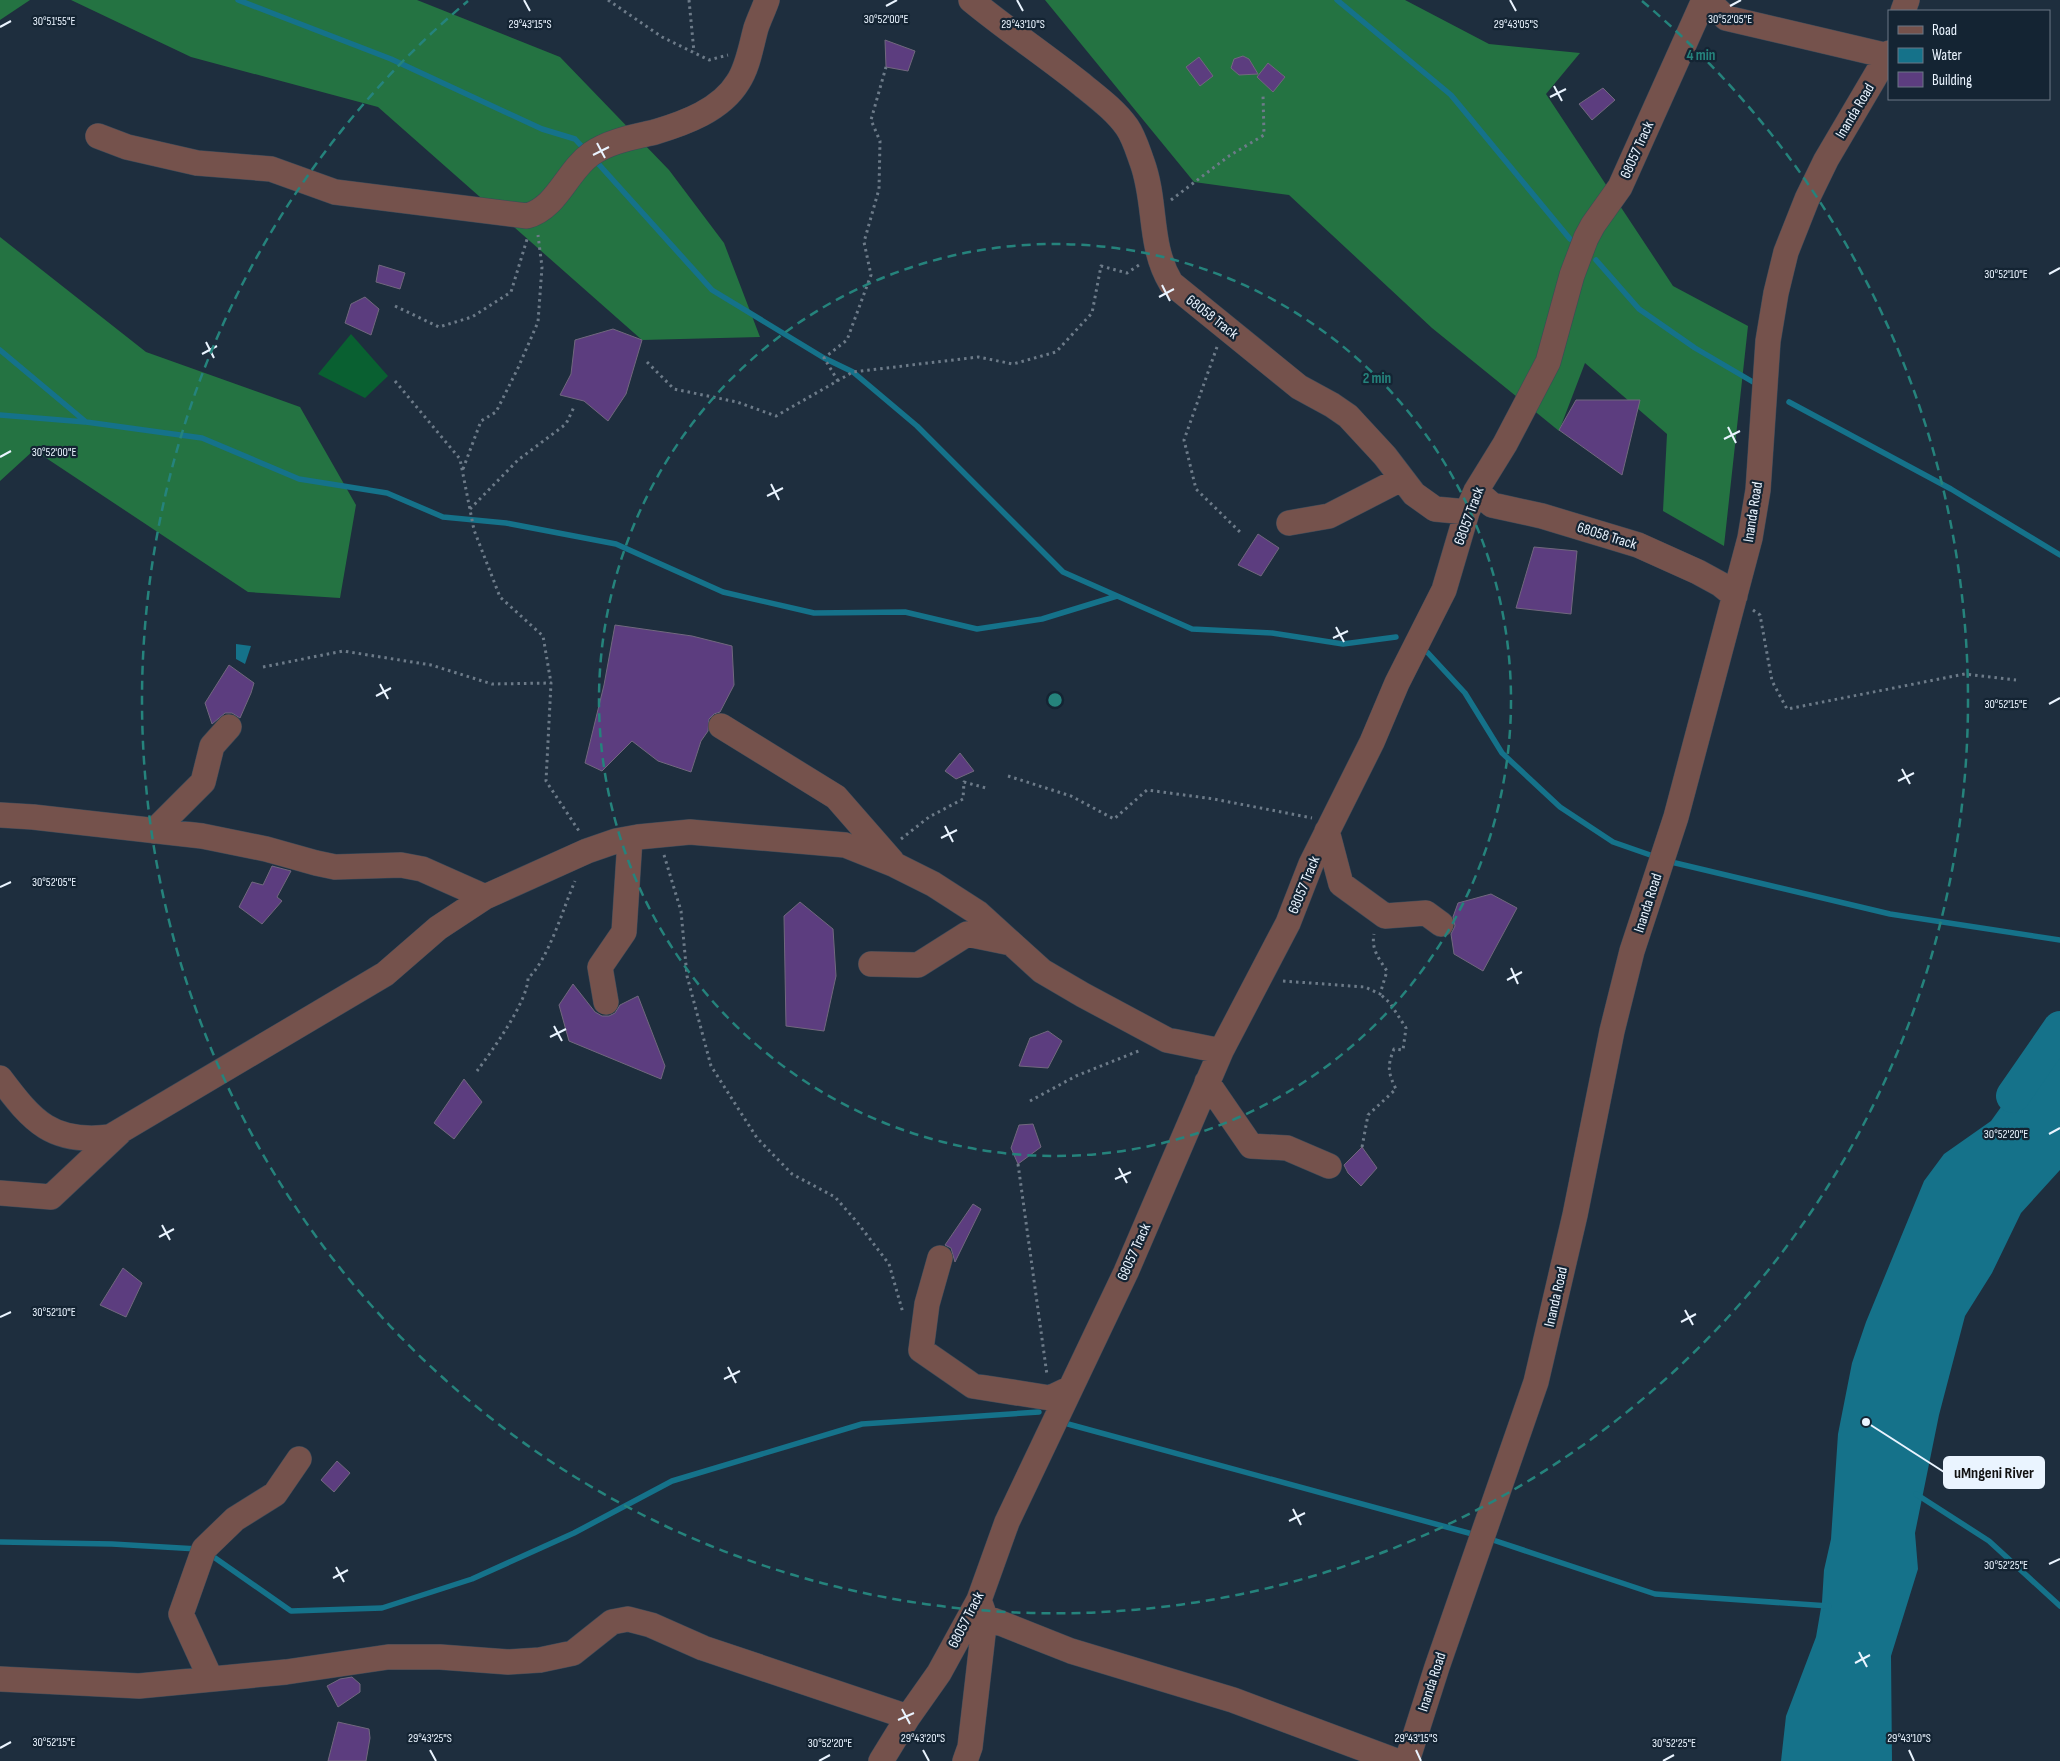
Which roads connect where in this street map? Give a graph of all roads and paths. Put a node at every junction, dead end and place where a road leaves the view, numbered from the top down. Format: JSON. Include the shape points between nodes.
{"nodes":[{"id":1,"x":608,"y":0,"type":"edge"},
{"id":2,"x":689,"y":0,"type":"edge"},
{"id":3,"x":767,"y":0,"type":"edge"},
{"id":4,"x":971,"y":0,"type":"edge"},
{"id":5,"x":1706,"y":0,"type":"edge"},
{"id":6,"x":750,"y":50,"type":"junction"},
{"id":7,"x":694,"y":52,"type":"junction"},
{"id":8,"x":1888,"y":54,"type":"edge"},
{"id":9,"x":886,"y":67,"type":"dead end"},
{"id":10,"x":1263,"y":95,"type":"dead end"},
{"id":11,"x":98,"y":136,"type":"dead end"},
{"id":12,"x":536,"y":214,"type":"junction"},
{"id":13,"x":1152,"y":214,"type":"junction"},
{"id":14,"x":1157,"y":253,"type":"junction"},
{"id":15,"x":395,"y":306,"type":"dead end"},
{"id":16,"x":1224,"y":327,"type":"junction"},
{"id":17,"x":646,"y":362,"type":"dead end"},
{"id":18,"x":838,"y":380,"type":"junction"},
{"id":19,"x":395,"y":381,"type":"dead end"},
{"id":20,"x":574,"y":407,"type":"dead end"},
{"id":21,"x":462,"y":471,"type":"junction"},
{"id":22,"x":1401,"y":478,"type":"junction"},
{"id":23,"x":1471,"y":501,"type":"junction"},
{"id":24,"x":470,"y":510,"type":"junction"},
{"id":25,"x":1289,"y":524,"type":"dead end"},
{"id":26,"x":1241,"y":533,"type":"dead end"},
{"id":27,"x":1735,"y":596,"type":"junction"},
{"id":28,"x":263,"y":666,"type":"dead end"},
{"id":29,"x":2016,"y":680,"type":"dead end"},
{"id":30,"x":551,"y":682,"type":"junction"},
{"id":31,"x":721,"y":726,"type":"dead end"},
{"id":32,"x":229,"y":727,"type":"dead end"},
{"id":33,"x":1008,"y":776,"type":"dead end"},
{"id":34,"x":986,"y":788,"type":"dead end"},
{"id":35,"x":0,"y":815,"type":"edge"},
{"id":36,"x":1330,"y":827,"type":"junction"},
{"id":37,"x":154,"y":831,"type":"junction"},
{"id":38,"x":658,"y":835,"type":"junction"},
{"id":39,"x":630,"y":839,"type":"junction"},
{"id":40,"x":587,"y":851,"type":"junction"},
{"id":41,"x":890,"y":858,"type":"junction"},
{"id":42,"x":485,"y":898,"type":"junction"},
{"id":43,"x":1378,"y":911,"type":"junction"},
{"id":44,"x":1441,"y":924,"type":"dead end"},
{"id":45,"x":1011,"y":943,"type":"junction"},
{"id":46,"x":871,"y":964,"type":"dead end"},
{"id":47,"x":1256,"y":984,"type":"junction"},
{"id":48,"x":1380,"y":994,"type":"junction"},
{"id":49,"x":606,"y":1002,"type":"dead end"},
{"id":50,"x":1167,"y":1040,"type":"junction"},
{"id":51,"x":1221,"y":1051,"type":"junction"},
{"id":52,"x":477,"y":1071,"type":"dead end"},
{"id":53,"x":0,"y":1078,"type":"edge"},
{"id":54,"x":1207,"y":1082,"type":"junction"},
{"id":55,"x":1030,"y":1102,"type":"dead end"},
{"id":56,"x":119,"y":1133,"type":"junction"},
{"id":57,"x":1362,"y":1147,"type":"dead end"},
{"id":58,"x":1018,"y":1164,"type":"dead end"},
{"id":59,"x":1329,"y":1166,"type":"dead end"},
{"id":60,"x":0,"y":1193,"type":"edge"},
{"id":61,"x":940,"y":1258,"type":"dead end"},
{"id":62,"x":905,"y":1318,"type":"dead end"},
{"id":63,"x":1060,"y":1394,"type":"junction"},
{"id":64,"x":299,"y":1459,"type":"dead end"},
{"id":65,"x":982,"y":1608,"type":"junction"},
{"id":66,"x":0,"y":1679,"type":"edge"},
{"id":67,"x":214,"y":1679,"type":"junction"},
{"id":68,"x":908,"y":1717,"type":"junction"},
{"id":69,"x":881,"y":1761,"type":"edge"},
{"id":70,"x":965,"y":1761,"type":"edge"},
{"id":71,"x":1396,"y":1761,"type":"edge"},
{"id":72,"x":1407,"y":1761,"type":"edge"}],
"edges":[{"from":1,"to":7,"type":"path","via":[[662,37]]},
{"from":2,"to":7,"type":"path"},
{"from":3,"to":6,"type":"street"},
{"from":4,"to":13,"type":"street","name":"68058 Track","via":[[1037,48],[1117,114],[1129,129],[1149,182]]},
{"from":5,"to":8,"type":"street","via":[[1726,18]]},
{"from":5,"to":23,"type":"street","name":"68057 Track","via":[[1620,187],[1593,225],[1584,244],[1548,362]]},
{"from":6,"to":7,"type":"path","via":[[710,60]]},
{"from":6,"to":12,"type":"street","via":[[739,81],[717,105],[676,126],[598,149],[579,164],[554,198]]},
{"from":8,"to":27,"type":"street","name":"Inanda Road","via":[[1826,160],[1786,252],[1768,341],[1758,490]]},
{"from":9,"to":18,"type":"path","via":[[871,120],[880,141],[879,189],[864,242],[871,275],[847,340],[824,358]]},
{"from":10,"to":13,"type":"path","via":[[1264,134]]},
{"from":11,"to":12,"type":"street","via":[[127,147],[197,163],[271,168],[335,192],[517,216]]},
{"from":12,"to":15,"type":"path","via":[[511,292],[472,317],[439,327]]},
{"from":12,"to":21,"type":"path","via":[[542,267],[538,322],[496,412],[481,421]]},
{"from":13,"to":14,"type":"street","name":"68058 Track"},
{"from":14,"to":16,"type":"street","name":"68058 Track","via":[[1171,283]]},
{"from":14,"to":18,"type":"path","via":[[1127,273],[1101,266],[1092,313],[1056,352],[1013,364],[978,357],[852,372]]},
{"from":16,"to":22,"type":"street","name":"68058 Track","via":[[1299,386],[1348,416]]},
{"from":16,"to":26,"type":"path","via":[[1184,440],[1196,489]]},
{"from":17,"to":18,"type":"path","via":[[674,389],[737,402],[776,416]]},
{"from":19,"to":21,"type":"path","via":[[460,459]]},
{"from":20,"to":24,"type":"path","via":[[566,424],[518,460]]},
{"from":21,"to":24,"type":"path"},
{"from":22,"to":23,"type":"street","name":"68058 Track","via":[[1414,494],[1435,509]]},
{"from":22,"to":25,"type":"street","via":[[1329,516]]},
{"from":23,"to":27,"type":"street","name":"68058 Track","via":[[1542,516],[1638,545],[1698,572]]},
{"from":23,"to":36,"type":"street","name":"68057 Track","via":[[1444,590]]},
{"from":24,"to":30,"type":"path","via":[[474,530],[500,597],[543,636]]},
{"from":27,"to":29,"type":"path","via":[[1760,615],[1772,681],[1787,709],[1965,674]]},
{"from":27,"to":72,"type":"street","name":"Inanda Road","via":[[1676,817],[1632,951],[1536,1382]]},
{"from":28,"to":30,"type":"path","via":[[343,651],[431,666],[492,684]]},
{"from":30,"to":40,"type":"path","via":[[546,781],[578,827]]},
{"from":31,"to":41,"type":"street","via":[[836,797]]},
{"from":32,"to":37,"type":"street","via":[[212,746],[203,782]]},
{"from":33,"to":36,"type":"path","via":[[1071,796],[1114,819],[1147,790],[1214,799]]},
{"from":34,"to":41,"type":"path","via":[[964,782],[963,799],[928,817]]},
{"from":35,"to":37,"type":"street"},
{"from":36,"to":43,"type":"street","via":[[1340,884]]},
{"from":36,"to":47,"type":"street","name":"68057 Track","via":[[1311,864],[1288,923]]},
{"from":37,"to":42,"type":"street","via":[[232,842],[335,866],[408,866]]},
{"from":38,"to":39,"type":"street"},
{"from":38,"to":41,"type":"street","via":[[690,832],[845,845]]},
{"from":38,"to":62,"type":"path","via":[[681,911],[687,976],[711,1066],[757,1138],[792,1174],[835,1196],[858,1222],[889,1264]]},
{"from":39,"to":40,"type":"street"},
{"from":39,"to":49,"type":"street","via":[[624,932],[600,966]]},
{"from":40,"to":42,"type":"street"},
{"from":40,"to":52,"type":"path","via":[[557,928],[535,972],[528,978],[528,988],[506,1029]]},
{"from":41,"to":45,"type":"street","via":[[978,913]]},
{"from":42,"to":56,"type":"street","via":[[438,928],[385,974]]},
{"from":43,"to":44,"type":"street","via":[[1385,916],[1426,914]]},
{"from":43,"to":48,"type":"path","via":[[1372,943],[1387,971]]},
{"from":45,"to":46,"type":"street","via":[[967,934],[918,966]]},
{"from":45,"to":50,"type":"street","via":[[1042,971]]},
{"from":47,"to":48,"type":"path","via":[[1289,980],[1365,987]]},
{"from":47,"to":51,"type":"street","name":"68057 Track"},
{"from":48,"to":57,"type":"path","via":[[1406,1028],[1403,1050],[1394,1049],[1388,1063],[1396,1089],[1368,1115]]},
{"from":50,"to":51,"type":"street"},
{"from":50,"to":55,"type":"path","via":[[1076,1076]]},
{"from":51,"to":54,"type":"street","name":"68057 Track"},
{"from":53,"to":56,"type":"street","via":[[18,1102],[49,1130],[88,1139]]},
{"from":54,"to":59,"type":"street","via":[[1251,1146],[1287,1148]]},
{"from":54,"to":63,"type":"street","name":"68057 Track","via":[[1126,1272]]},
{"from":56,"to":60,"type":"street","via":[[51,1197]]},
{"from":58,"to":63,"type":"path"},
{"from":61,"to":63,"type":"street","via":[[927,1304],[921,1350],[973,1386]]},
{"from":63,"to":65,"type":"street","name":"68057 Track","via":[[1007,1522]]},
{"from":64,"to":67,"type":"street","via":[[275,1494],[235,1519],[204,1549],[181,1614],[208,1673]]},
{"from":65,"to":68,"type":"street","name":"68057 Track"},
{"from":65,"to":70,"type":"street","via":[[970,1747]]},
{"from":65,"to":71,"type":"street","via":[[1071,1651],[1242,1703]]},
{"from":66,"to":67,"type":"street","via":[[139,1686]]},
{"from":67,"to":68,"type":"street","via":[[388,1657],[508,1662],[540,1660],[573,1654],[612,1622],[628,1619]]},
{"from":68,"to":69,"type":"street","name":"68057 Track"}]}
